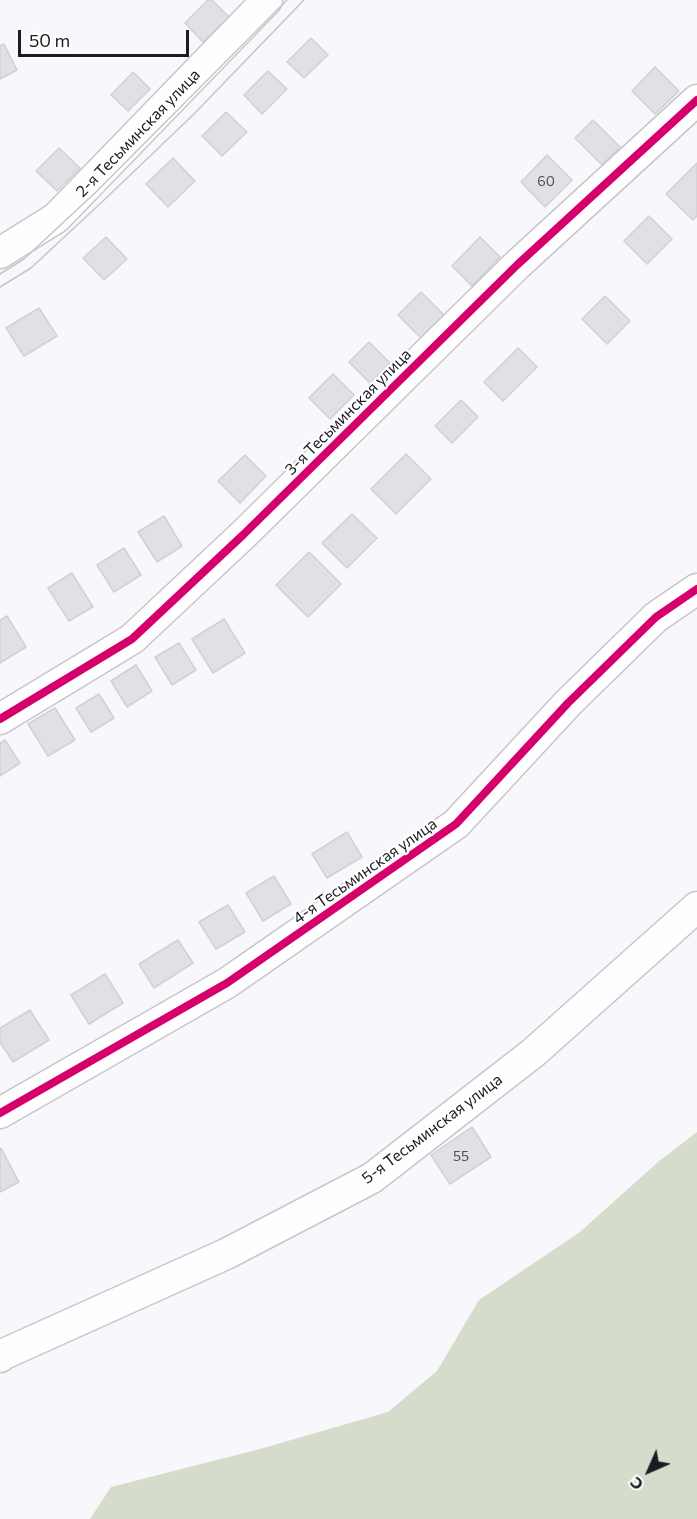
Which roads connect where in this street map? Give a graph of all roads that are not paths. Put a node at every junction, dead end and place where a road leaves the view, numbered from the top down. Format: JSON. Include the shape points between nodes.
{"nodes":[{"id":1,"x":267,"y":0,"type":"edge"},
{"id":2,"x":697,"y":100,"type":"edge"},
{"id":3,"x":0,"y":253,"type":"edge"},
{"id":4,"x":697,"y":589,"type":"edge"},
{"id":5,"x":0,"y":719,"type":"edge"},
{"id":6,"x":697,"y":907,"type":"edge"},
{"id":7,"x":0,"y":1113,"type":"edge"},
{"id":8,"x":0,"y":1357,"type":"edge"}],
"edges":[{"from":1,"to":3,"type":"street","name":"2-я Тесьминская улица","via":[[56,218]]},
{"from":2,"to":5,"type":"street","name":"3-я Тесьминская улица","via":[[517,265],[132,639]]},
{"from":4,"to":7,"type":"street","name":"4-я Тесьминская улица","via":[[656,617],[568,703],[456,824],[227,983]]},
{"from":6,"to":8,"type":"street","name":"5-я Тесьминская улица","via":[[533,1053],[372,1178],[226,1254]]}]}
